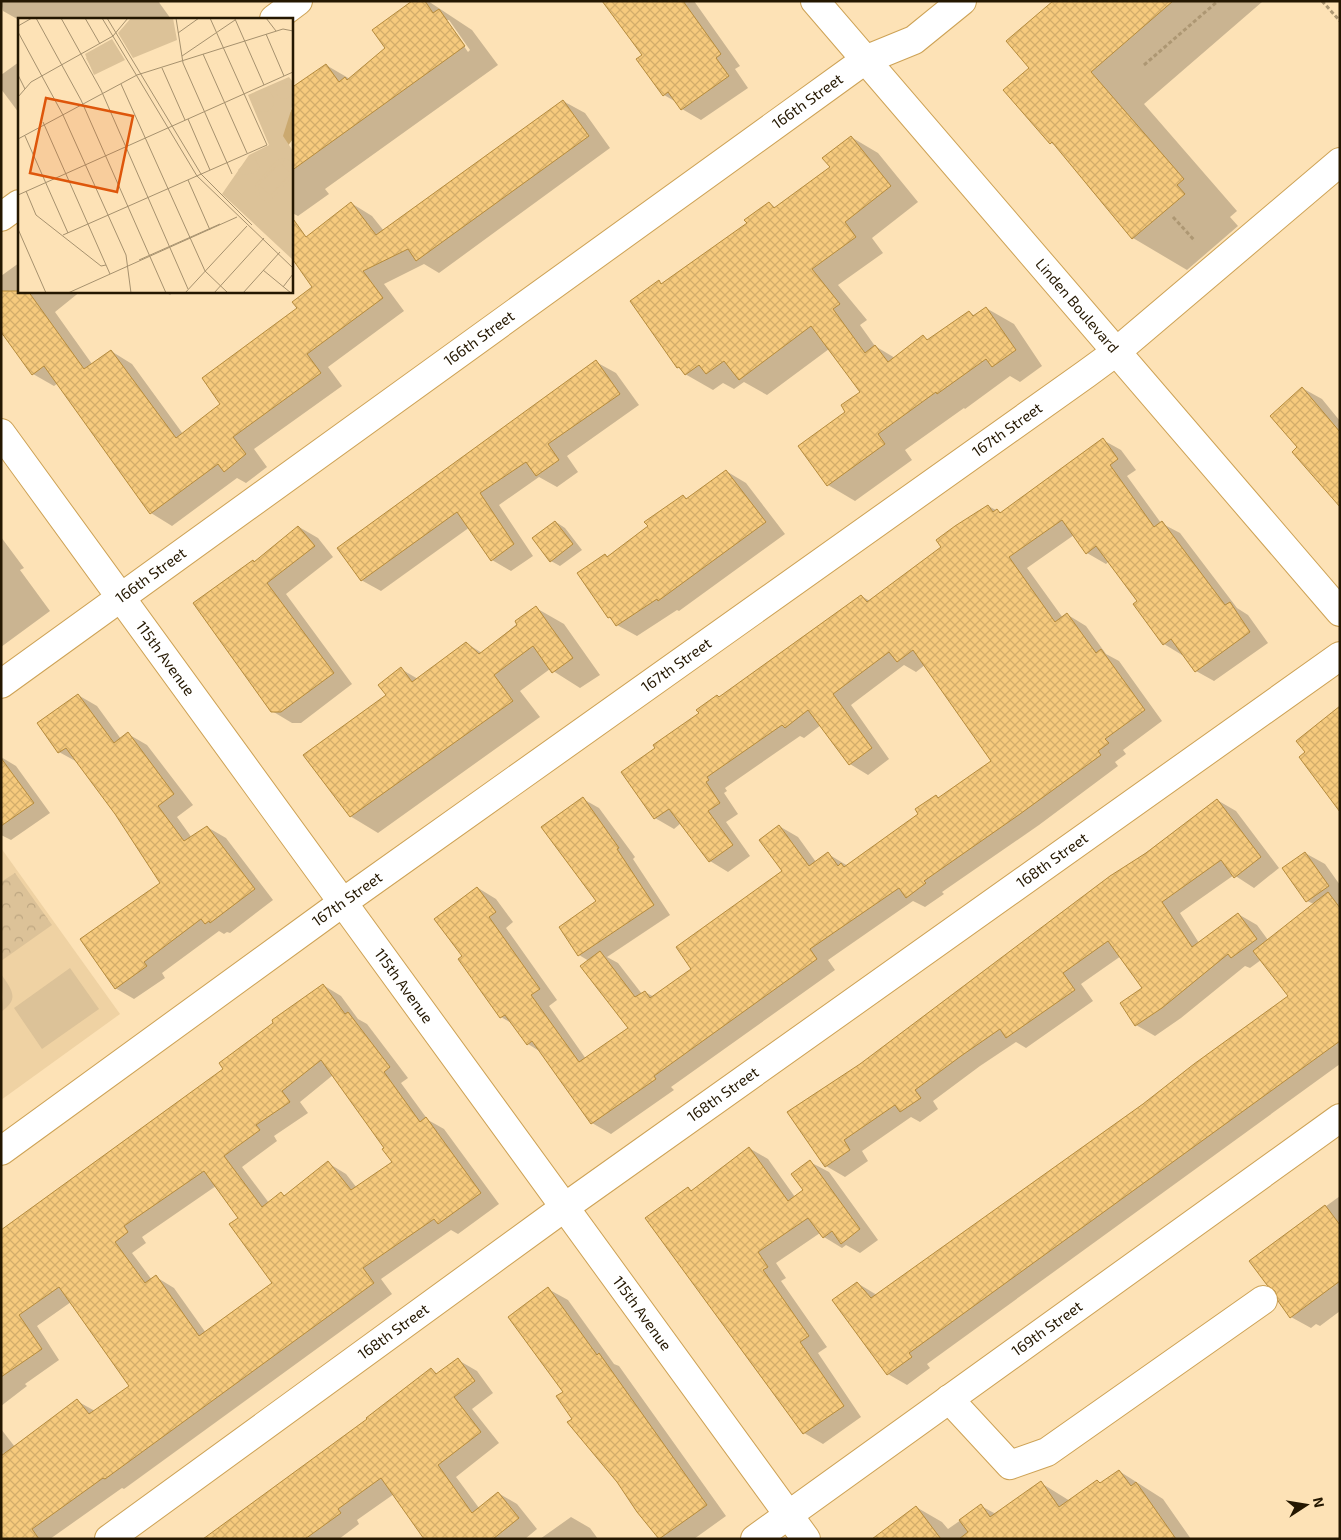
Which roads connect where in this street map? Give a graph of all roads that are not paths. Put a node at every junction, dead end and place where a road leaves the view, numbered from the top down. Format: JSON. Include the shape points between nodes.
{"nodes":[{"id":1,"x":298,"y":1,"type":"edge"},
{"id":2,"x":815,"y":1,"type":"edge"},
{"id":3,"x":962,"y":1,"type":"edge"},
{"id":4,"x":275,"y":18,"type":"edge"},
{"id":5,"x":865,"y":60,"type":"junction"},
{"id":6,"x":1340,"y":162,"type":"edge"},
{"id":7,"x":18,"y":205,"type":"edge"},
{"id":8,"x":1,"y":217,"type":"edge"},
{"id":9,"x":1116,"y":352,"type":"junction"},
{"id":10,"x":1,"y":433,"type":"edge"},
{"id":11,"x":120,"y":597,"type":"junction"},
{"id":12,"x":1340,"y":612,"type":"edge"},
{"id":13,"x":1340,"y":656,"type":"edge"},
{"id":14,"x":1,"y":684,"type":"edge"},
{"id":15,"x":342,"y":903,"type":"junction"},
{"id":16,"x":1340,"y":1118,"type":"edge"},
{"id":17,"x":1,"y":1151,"type":"edge"},
{"id":18,"x":565,"y":1207,"type":"junction"},
{"id":19,"x":1262,"y":1300,"type":"dead end"},
{"id":20,"x":949,"y":1399,"type":"junction"},
{"id":21,"x":788,"y":1514,"type":"junction"},
{"id":22,"x":109,"y":1539,"type":"edge"},
{"id":23,"x":755,"y":1539,"type":"edge"},
{"id":24,"x":806,"y":1539,"type":"edge"}],
"edges":[{"from":1,"to":4,"type":"street"},
{"from":2,"to":5,"type":"street","name":"Linden Boulevard"},
{"from":3,"to":5,"type":"street","name":"166th Street","via":[[914,40]]},
{"from":5,"to":9,"type":"street","name":"Linden Boulevard"},
{"from":5,"to":11,"type":"street","name":"166th Street"},
{"from":6,"to":9,"type":"street","name":"167th Street"},
{"from":7,"to":8,"type":"street"},
{"from":9,"to":12,"type":"street","name":"Linden Boulevard"},
{"from":9,"to":15,"type":"street","name":"167th Street"},
{"from":10,"to":11,"type":"street","name":"115th Avenue"},
{"from":11,"to":14,"type":"street","name":"166th Street"},
{"from":11,"to":15,"type":"street","name":"115th Avenue"},
{"from":13,"to":18,"type":"street","name":"168th Street"},
{"from":15,"to":17,"type":"street","name":"167th Street"},
{"from":15,"to":18,"type":"street","name":"115th Avenue"},
{"from":16,"to":20,"type":"street","name":"169th Street"},
{"from":18,"to":21,"type":"street","name":"115th Avenue"},
{"from":18,"to":22,"type":"street","name":"168th Street"},
{"from":19,"to":20,"type":"street","via":[[1047,1452],[1010,1465]]},
{"from":20,"to":21,"type":"street","name":"169th Street"},
{"from":21,"to":23,"type":"street","name":"169th Street"},
{"from":21,"to":24,"type":"street","name":"115th Avenue"}]}
